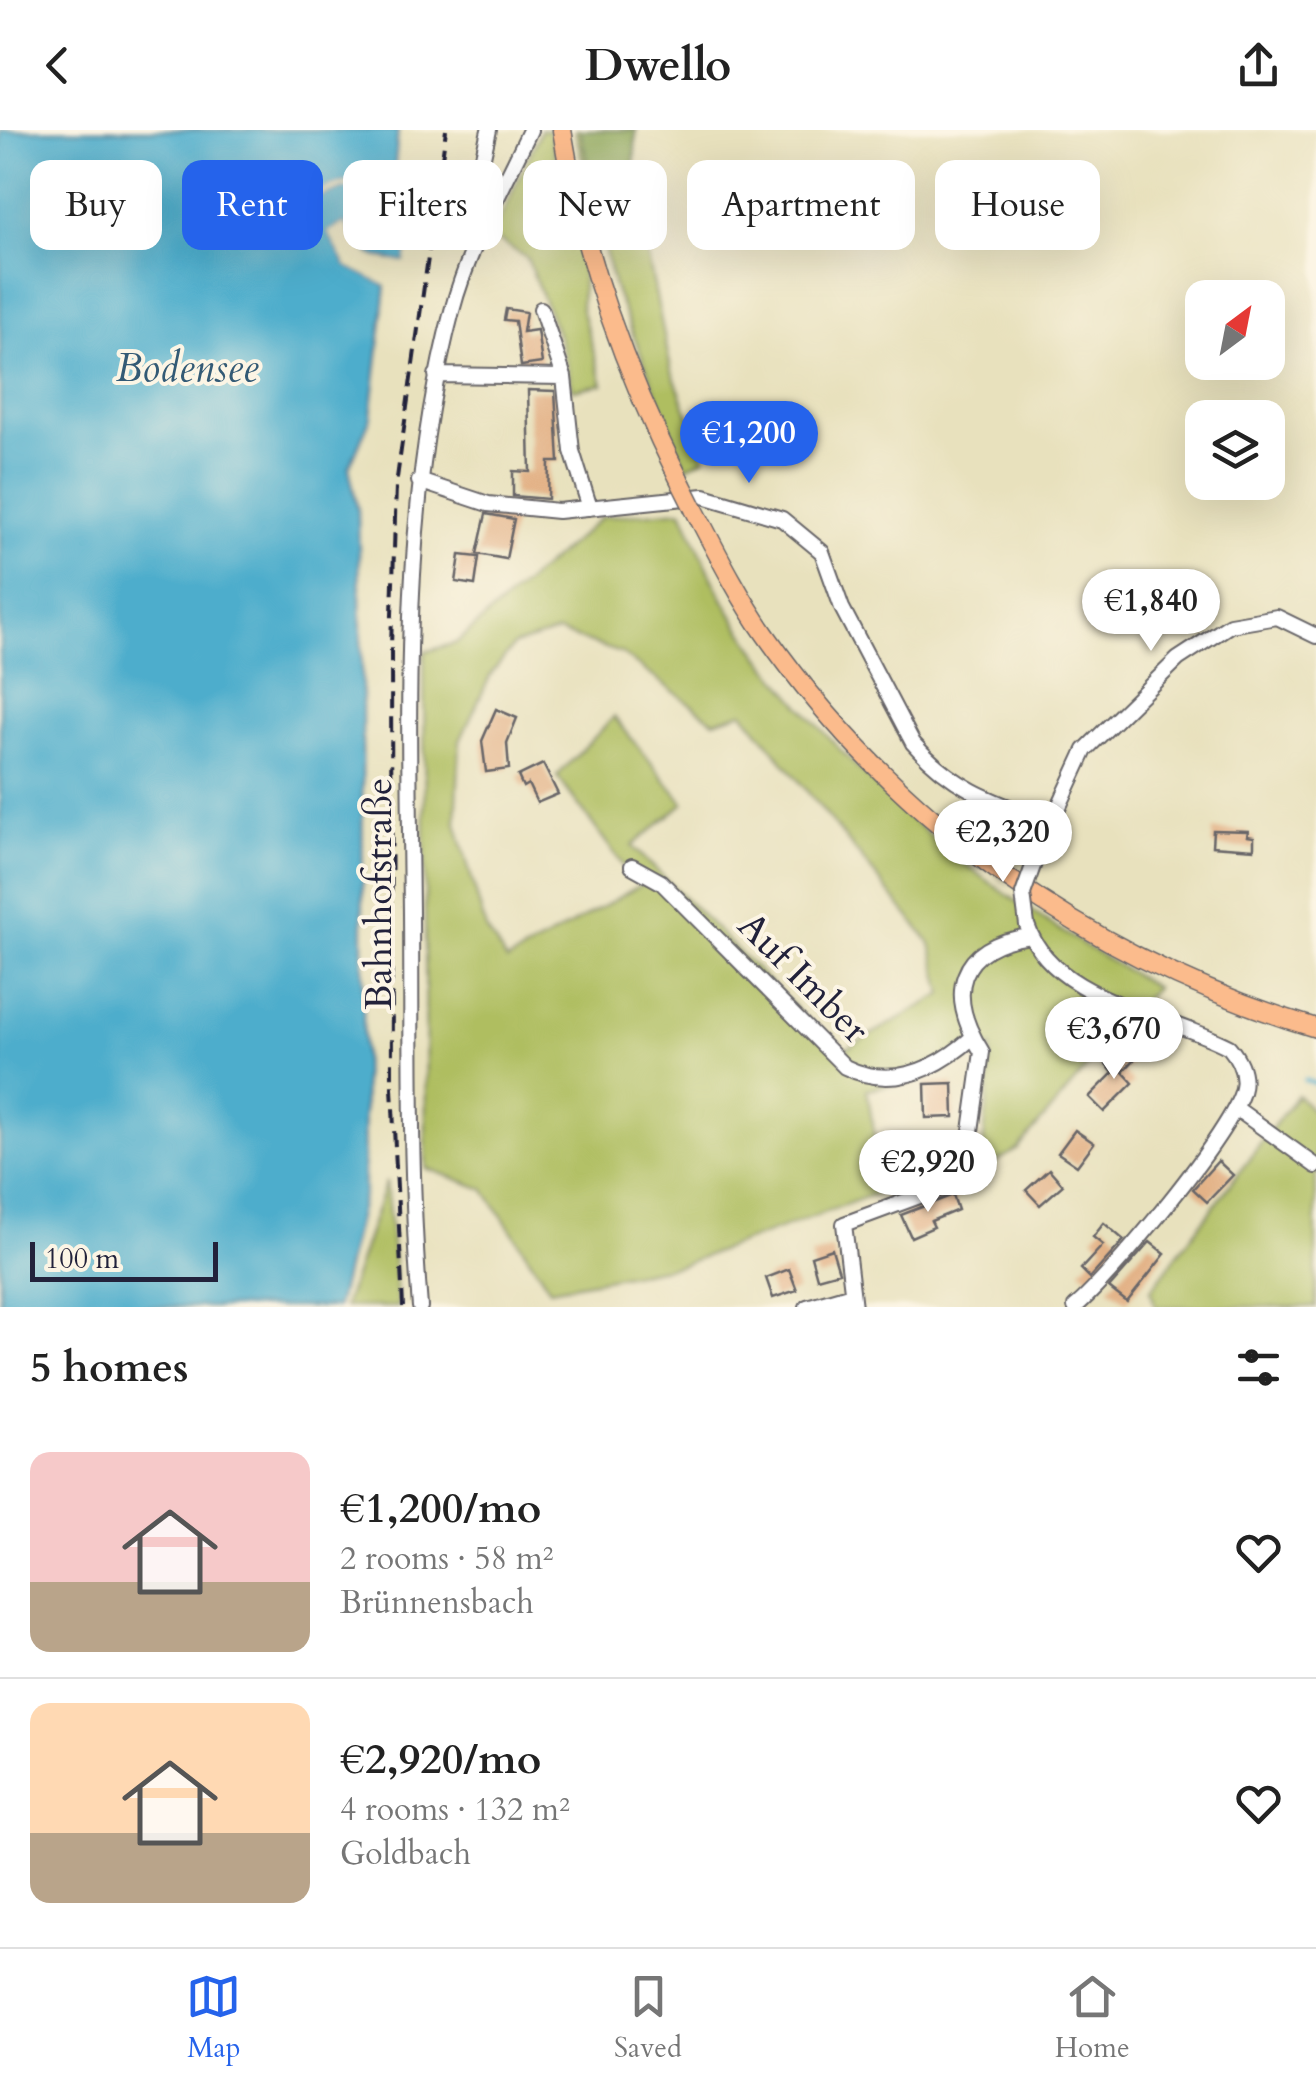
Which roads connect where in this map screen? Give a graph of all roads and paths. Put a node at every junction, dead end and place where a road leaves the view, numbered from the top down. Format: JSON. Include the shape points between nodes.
{"nodes":[{"id":1,"x":488,"y":130,"type":"edge"},
{"id":2,"x":530,"y":130,"type":"edge"},
{"id":3,"x":563,"y":137,"type":"edge"},
{"id":4,"x":482,"y":160,"type":"edge"},
{"id":5,"x":503,"y":188,"type":"edge"},
{"id":6,"x":475,"y":250,"type":"edge"},
{"id":7,"x":540,"y":310,"type":"dead end"},
{"id":8,"x":436,"y":375,"type":"junction"},
{"id":9,"x":564,"y":377,"type":"junction"},
{"id":10,"x":419,"y":481,"type":"junction"},
{"id":11,"x":590,"y":508,"type":"junction"},
{"id":12,"x":1316,"y":636,"type":"edge"},
{"id":13,"x":1050,"y":822,"type":"junction"},
{"id":14,"x":632,"y":866,"type":"dead end"},
{"id":15,"x":1029,"y":930,"type":"junction"},
{"id":16,"x":1316,"y":1028,"type":"edge"},
{"id":17,"x":973,"y":1037,"type":"junction"},
{"id":18,"x":1237,"y":1109,"type":"junction"},
{"id":19,"x":1316,"y":1166,"type":"edge"},
{"id":20,"x":853,"y":1301,"type":"edge"},
{"id":21,"x":420,"y":1307,"type":"edge"},
{"id":22,"x":807,"y":1307,"type":"edge"},
{"id":23,"x":1075,"y":1307,"type":"edge"}],
"edges":[{"from":1,"to":4,"type":"street"},
{"from":2,"to":5,"type":"street","name":"Bahnhofstraße"},
{"from":3,"to":16,"type":"main road","bridge":true,"via":[[612,318],[681,483],[764,632],[796,675],[867,757],[946,832],[1033,896],[1126,952],[1225,997]]},
{"from":6,"to":8,"type":"street","name":"Bahnhofstraße"},
{"from":7,"to":9,"type":"street"},
{"from":8,"to":9,"type":"street"},
{"from":8,"to":10,"type":"street","name":"Bahnhofstraße"},
{"from":9,"to":11,"type":"street","via":[[572,451]]},
{"from":10,"to":11,"type":"street","via":[[488,504]]},
{"from":10,"to":21,"type":"street","name":"Bahnhofstraße","via":[[410,645],[412,1140]]},
{"from":11,"to":13,"type":"street","via":[[704,496],[801,531],[822,552],[842,608],[913,743],[972,794]]},
{"from":12,"to":13,"type":"street","via":[[1277,617],[1230,625],[1178,659],[1096,734]]},
{"from":13,"to":15,"type":"street","bridge":true,"via":[[1024,894]]},
{"from":14,"to":17,"type":"street","name":"Auf Imber","via":[[661,882],[844,1068],[885,1080],[950,1058]]},
{"from":15,"to":17,"type":"street","via":[[978,954],[966,970],[960,992]]},
{"from":15,"to":18,"type":"street","via":[[1046,961],[1072,984],[1228,1047],[1240,1060],[1244,1085]]},
{"from":17,"to":20,"type":"street","via":[[982,1052],[965,1174],[844,1224]]},
{"from":18,"to":19,"type":"street"},
{"from":18,"to":23,"type":"street","via":[[1104,1282]]},
{"from":20,"to":22,"type":"street"}]}
